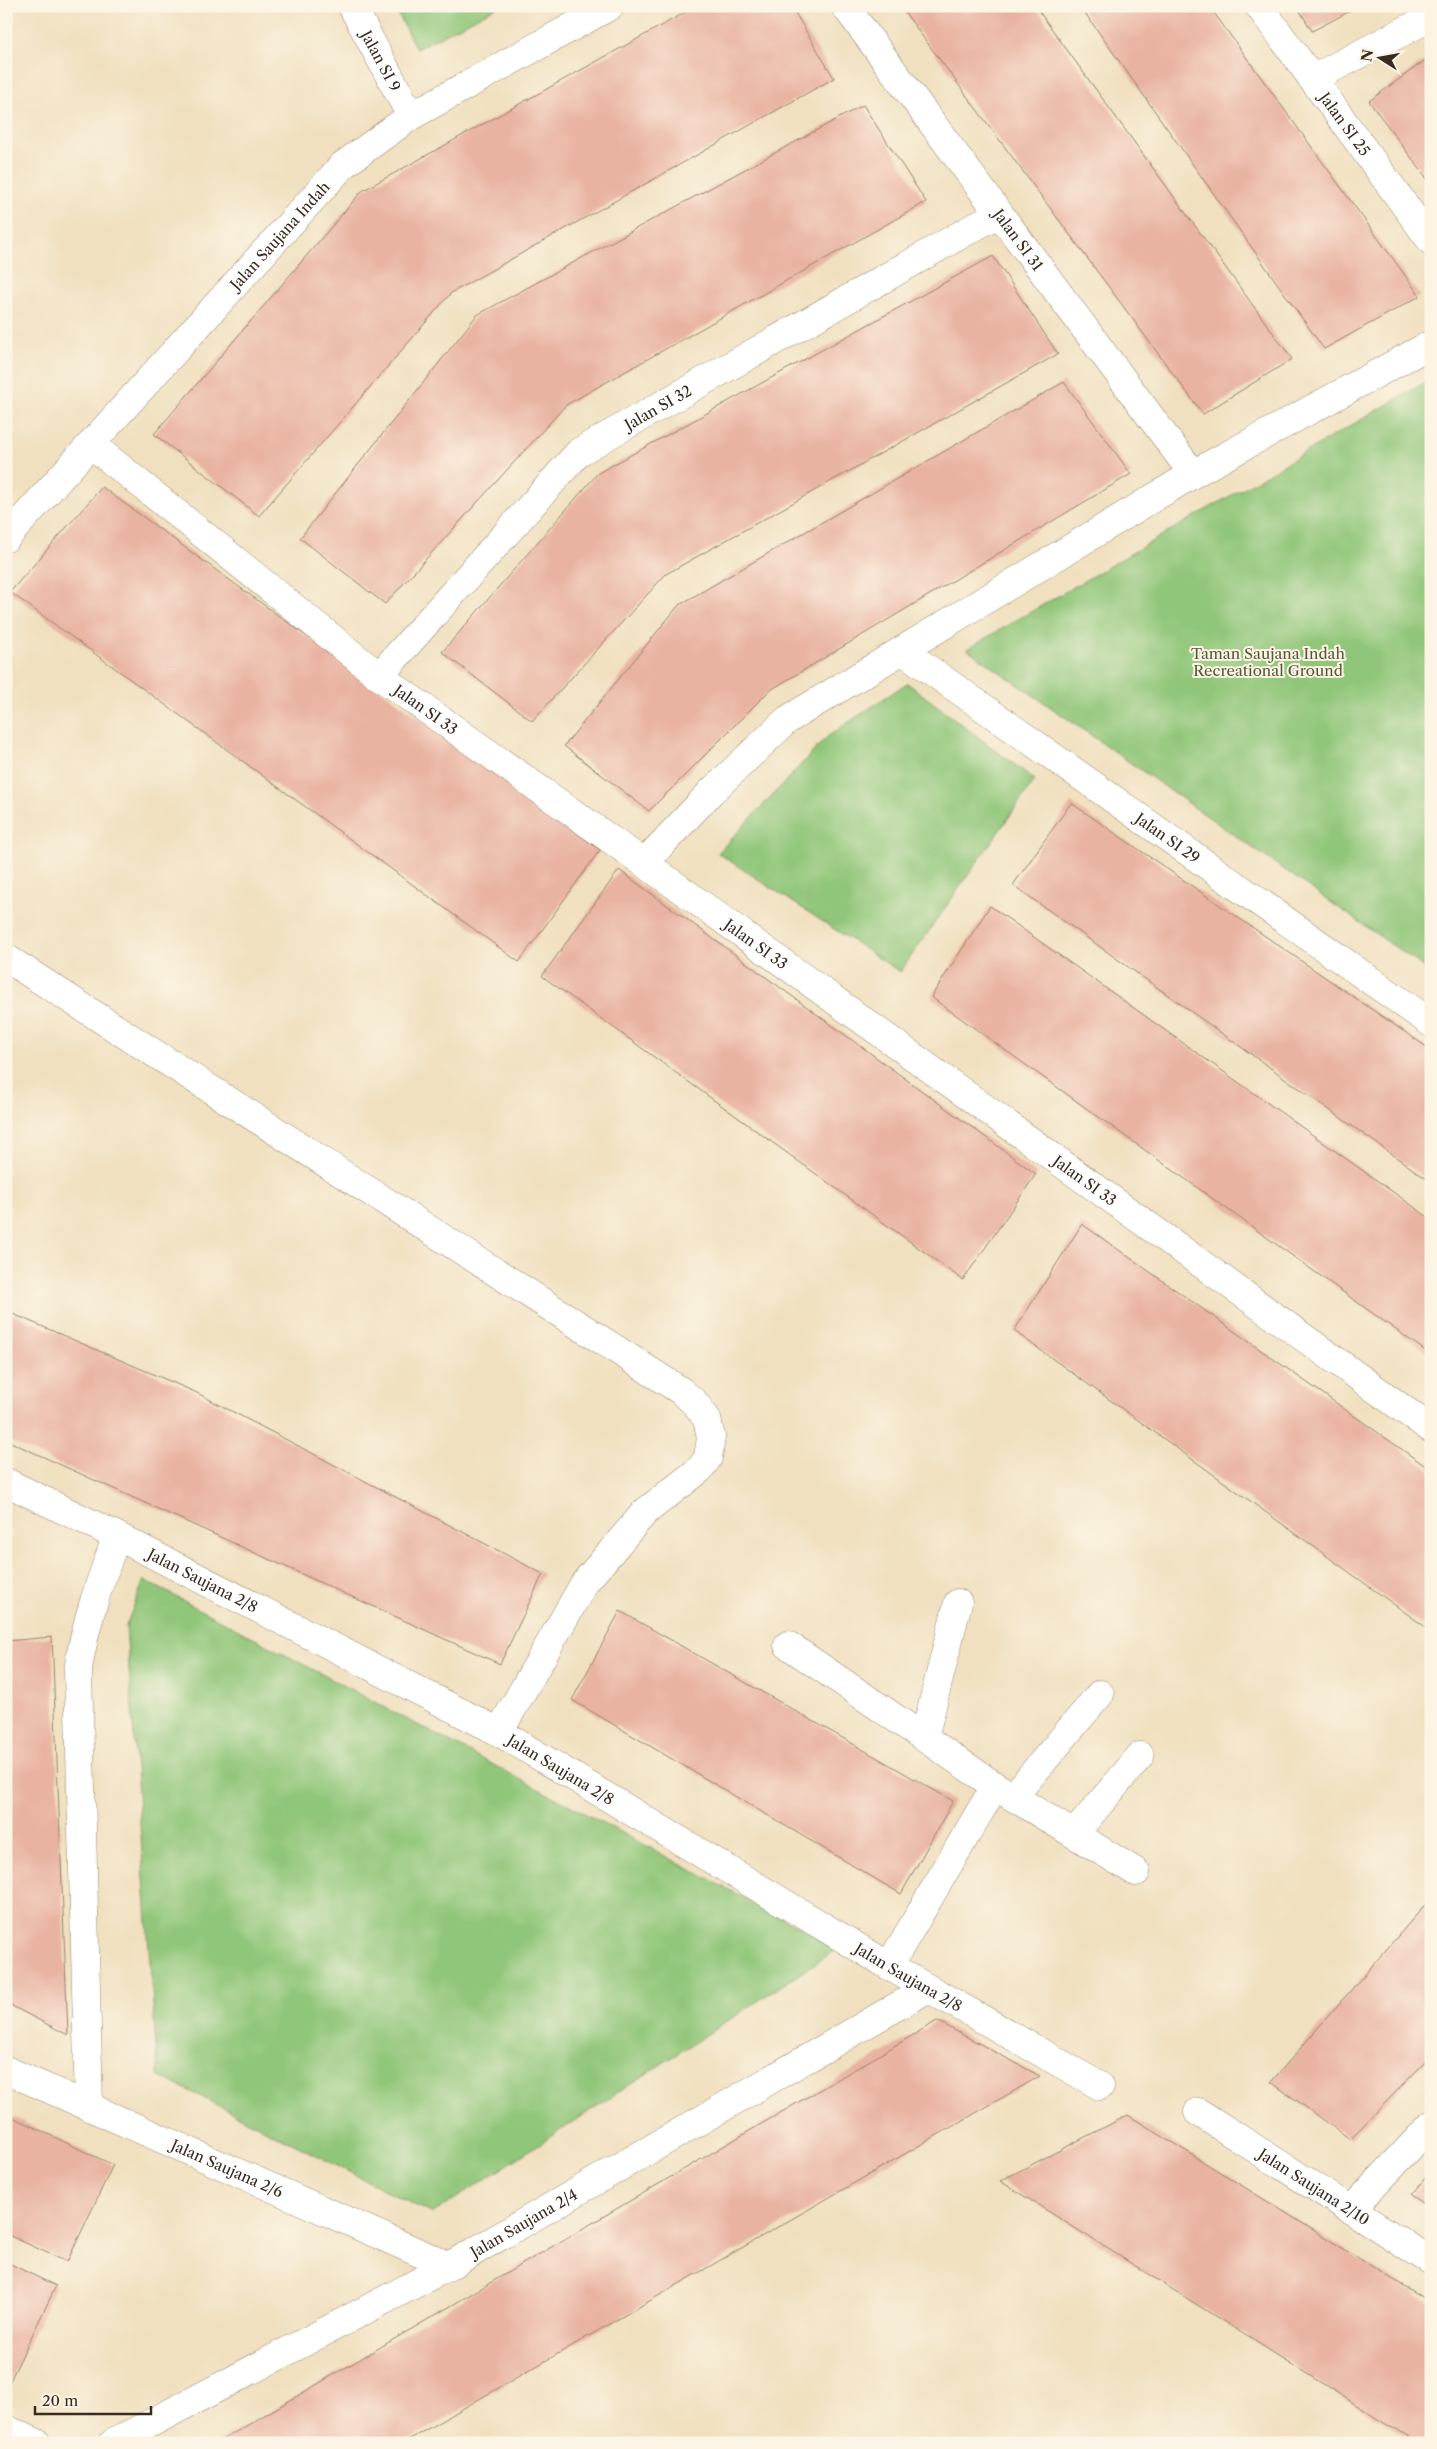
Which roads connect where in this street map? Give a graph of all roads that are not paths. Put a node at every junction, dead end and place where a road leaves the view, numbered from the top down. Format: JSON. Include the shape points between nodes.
{"nodes":[{"id":1,"x":352,"y":6,"type":"edge"},
{"id":2,"x":610,"y":6,"type":"edge"},
{"id":3,"x":845,"y":6,"type":"edge"},
{"id":4,"x":1259,"y":6,"type":"edge"},
{"id":5,"x":1431,"y":16,"type":"edge"},
{"id":6,"x":1312,"y":79,"type":"junction"},
{"id":7,"x":411,"y":116,"type":"junction"},
{"id":8,"x":999,"y":213,"type":"junction"},
{"id":9,"x":1431,"y":241,"type":"edge"},
{"id":10,"x":1431,"y":344,"type":"edge"},
{"id":11,"x":92,"y":445,"type":"junction"},
{"id":12,"x":1192,"y":474,"type":"junction"},
{"id":13,"x":6,"y":538,"type":"edge"},
{"id":14,"x":904,"y":651,"type":"junction"},
{"id":15,"x":379,"y":676,"type":"junction"},
{"id":16,"x":644,"y":863,"type":"junction"},
{"id":17,"x":6,"y":958,"type":"edge"},
{"id":18,"x":1431,"y":1023,"type":"edge"},
{"id":19,"x":1431,"y":1429,"type":"edge"},
{"id":20,"x":6,"y":1482,"type":"edge"},
{"id":21,"x":117,"y":1536,"type":"junction"},
{"id":22,"x":958,"y":1603,"type":"dead end"},
{"id":23,"x":788,"y":1645,"type":"dead end"},
{"id":24,"x":1100,"y":1694,"type":"dead end"},
{"id":25,"x":499,"y":1732,"type":"junction"},
{"id":26,"x":924,"y":1738,"type":"junction"},
{"id":27,"x":1140,"y":1756,"type":"dead end"},
{"id":28,"x":1004,"y":1791,"type":"junction"},
{"id":29,"x":1074,"y":1834,"type":"junction"},
{"id":30,"x":1136,"y":1872,"type":"dead end"},
{"id":31,"x":889,"y":1966,"type":"junction"},
{"id":32,"x":927,"y":1989,"type":"junction"},
{"id":33,"x":6,"y":2070,"type":"edge"},
{"id":34,"x":1100,"y":2086,"type":"dead end"},
{"id":35,"x":89,"y":2107,"type":"junction"},
{"id":36,"x":1198,"y":2112,"type":"dead end"},
{"id":37,"x":1431,"y":2125,"type":"edge"},
{"id":38,"x":1351,"y":2210,"type":"junction"},
{"id":39,"x":1431,"y":2261,"type":"edge"},
{"id":40,"x":449,"y":2266,"type":"junction"},
{"id":41,"x":6,"y":2429,"type":"edge"},
{"id":42,"x":37,"y":2443,"type":"edge"},
{"id":43,"x":113,"y":2443,"type":"edge"}],
"edges":[{"from":1,"to":7,"type":"street","name":"Jalan SI 9"},
{"from":2,"to":7,"type":"street","name":"Jalan Saujana Indah"},
{"from":3,"to":8,"type":"street","name":"Jalan SI 31"},
{"from":4,"to":6,"type":"street","name":"Jalan SI 25"},
{"from":5,"to":6,"type":"street"},
{"from":6,"to":9,"type":"street","name":"Jalan SI 25"},
{"from":7,"to":11,"type":"street","name":"Jalan Saujana Indah","via":[[343,165]]},
{"from":8,"to":12,"type":"street","name":"Jalan SI 31"},
{"from":8,"to":15,"type":"street","name":"Jalan SI 32","via":[[579,452]]},
{"from":10,"to":12,"type":"street"},
{"from":11,"to":13,"type":"street","name":"Jalan Saujana Indah"},
{"from":11,"to":15,"type":"street","name":"Jalan SI 33"},
{"from":12,"to":14,"type":"street"},
{"from":14,"to":16,"type":"street","via":[[787,720],[711,792]]},
{"from":14,"to":18,"type":"street","name":"Jalan SI 29"},
{"from":15,"to":16,"type":"street","name":"Jalan SI 33"},
{"from":16,"to":19,"type":"street","name":"Jalan SI 33"},
{"from":17,"to":25,"type":"street","via":[[681,1391],[707,1419],[712,1437],[708,1458],[698,1470],[645,1512],[585,1582]]},
{"from":20,"to":21,"type":"street","name":"Jalan Saujana 2/8"},
{"from":21,"to":25,"type":"street","name":"Jalan Saujana 2/8"},
{"from":21,"to":35,"type":"street","via":[[90,1609],[78,1670]]},
{"from":22,"to":26,"type":"street"},
{"from":23,"to":26,"type":"street"},
{"from":24,"to":28,"type":"street"},
{"from":25,"to":31,"type":"street","name":"Jalan Saujana 2/8"},
{"from":26,"to":28,"type":"street"},
{"from":27,"to":29,"type":"street"},
{"from":28,"to":29,"type":"street"},
{"from":28,"to":31,"type":"street"},
{"from":29,"to":30,"type":"street"},
{"from":31,"to":32,"type":"street","name":"Jalan Saujana 2/8"},
{"from":32,"to":34,"type":"street","name":"Jalan Saujana 2/8"},
{"from":32,"to":40,"type":"street","name":"Jalan Saujana 2/4"},
{"from":33,"to":35,"type":"street","name":"Jalan Saujana 2/6"},
{"from":35,"to":40,"type":"street","name":"Jalan Saujana 2/6"},
{"from":36,"to":38,"type":"street","name":"Jalan Saujana 2/10"},
{"from":37,"to":38,"type":"street"},
{"from":38,"to":39,"type":"street","name":"Jalan Saujana 2/10"},
{"from":40,"to":43,"type":"street","name":"Jalan Saujana 2/4"},
{"from":41,"to":42,"type":"street"}]}
